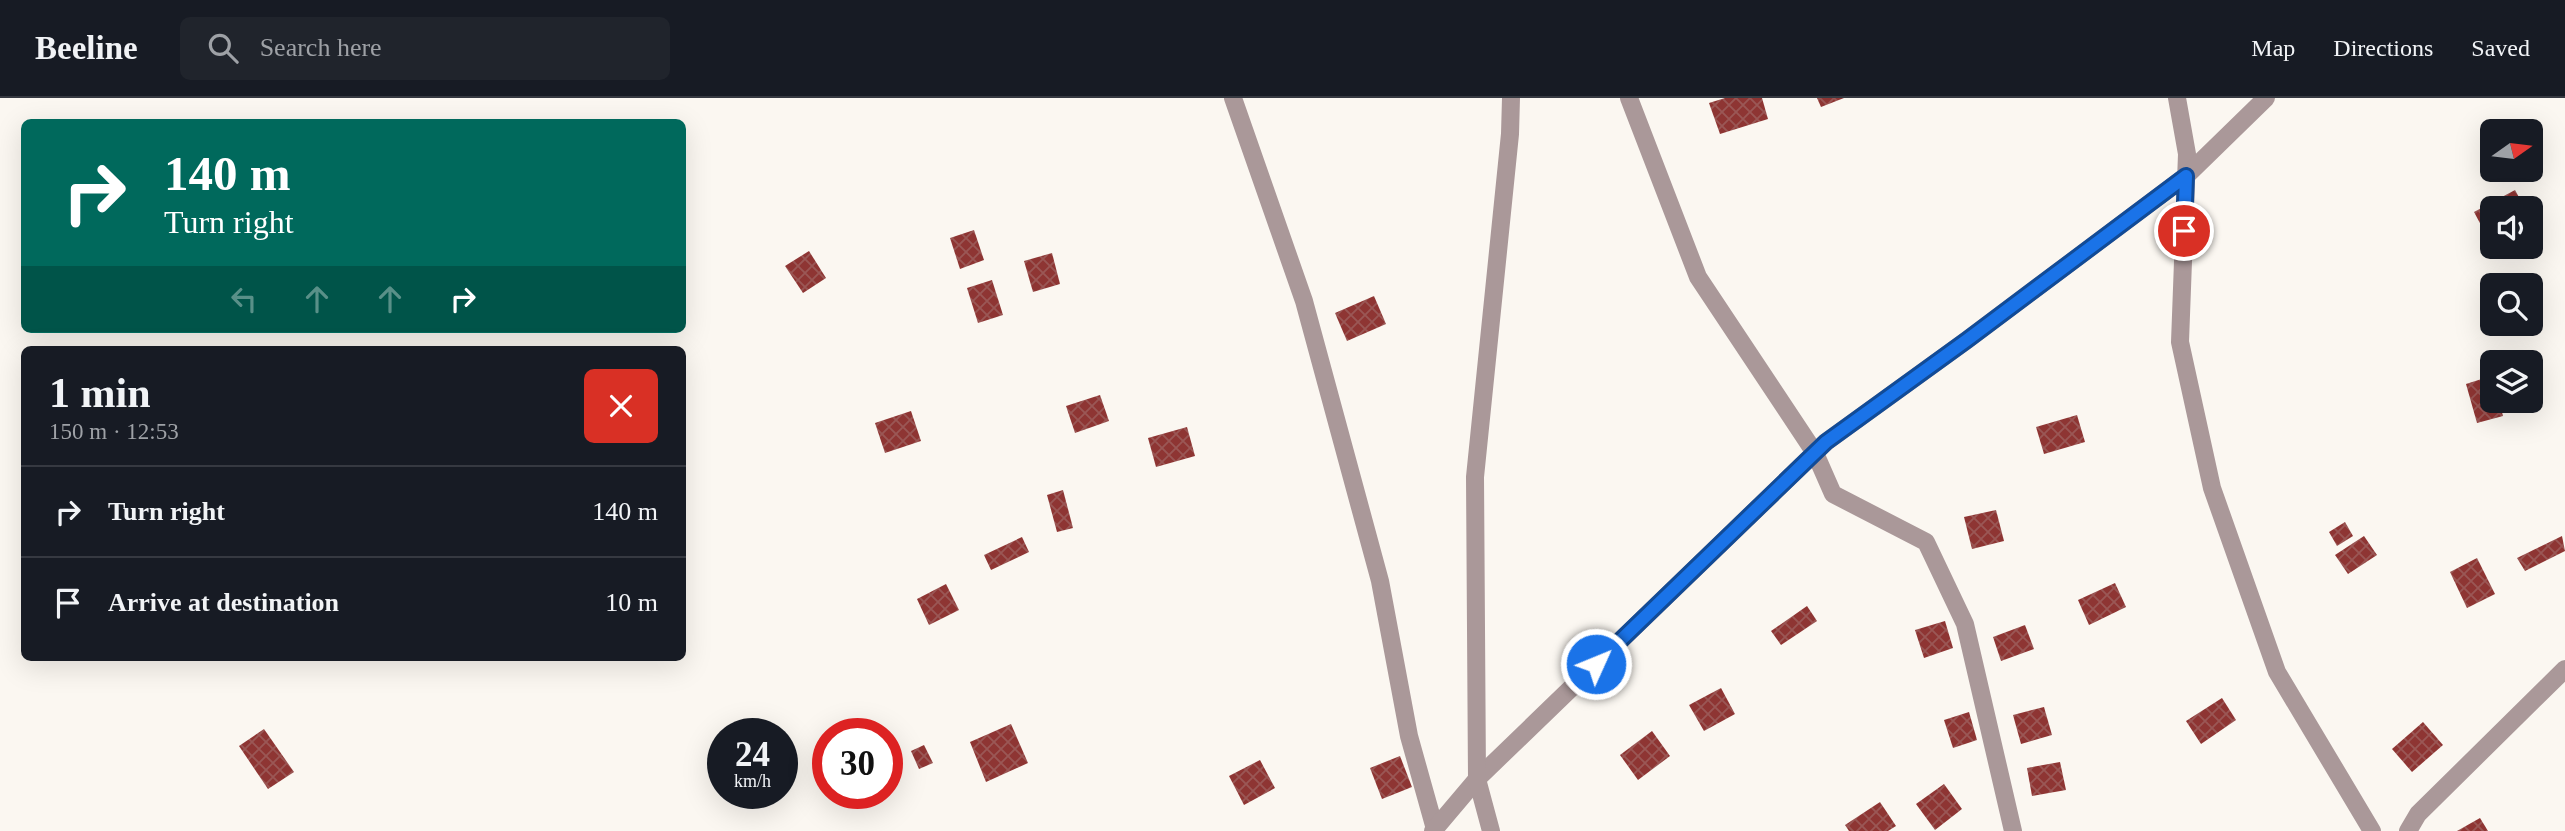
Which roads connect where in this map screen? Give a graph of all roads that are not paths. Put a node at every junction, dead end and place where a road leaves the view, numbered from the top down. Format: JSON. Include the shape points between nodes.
{"nodes":[{"id":1,"x":1233,"y":98,"type":"edge"},
{"id":2,"x":1511,"y":98,"type":"edge"},
{"id":3,"x":1629,"y":98,"type":"edge"},
{"id":4,"x":2177,"y":98,"type":"edge"},
{"id":5,"x":2266,"y":98,"type":"edge"},
{"id":6,"x":2186,"y":176,"type":"junction"},
{"id":7,"x":1815,"y":453,"type":"junction"},
{"id":8,"x":2565,"y":669,"type":"edge"},
{"id":9,"x":1477,"y":779,"type":"junction"},
{"id":10,"x":1434,"y":830,"type":"edge"},
{"id":11,"x":1491,"y":831,"type":"edge"},
{"id":12,"x":2013,"y":831,"type":"edge"},
{"id":13,"x":2372,"y":831,"type":"edge"},
{"id":14,"x":2408,"y":831,"type":"edge"}],
"edges":[{"from":1,"to":10,"type":"street","via":[[1307,314],[1380,581],[1409,736]]},
{"from":2,"to":9,"type":"street","via":[[1475,477]]},
{"from":3,"to":7,"type":"street","via":[[1698,277]]},
{"from":4,"to":6,"type":"street","via":[[2187,154]]},
{"from":5,"to":6,"type":"street"},
{"from":6,"to":7,"type":"street"},
{"from":6,"to":13,"type":"street","via":[[2180,342],[2212,488],[2277,672]]},
{"from":7,"to":9,"type":"street"},
{"from":7,"to":12,"type":"street","via":[[1833,494],[1926,542],[1965,624]]},
{"from":8,"to":14,"type":"street","via":[[2418,814]]},
{"from":9,"to":10,"type":"street"},
{"from":9,"to":11,"type":"street"}]}
